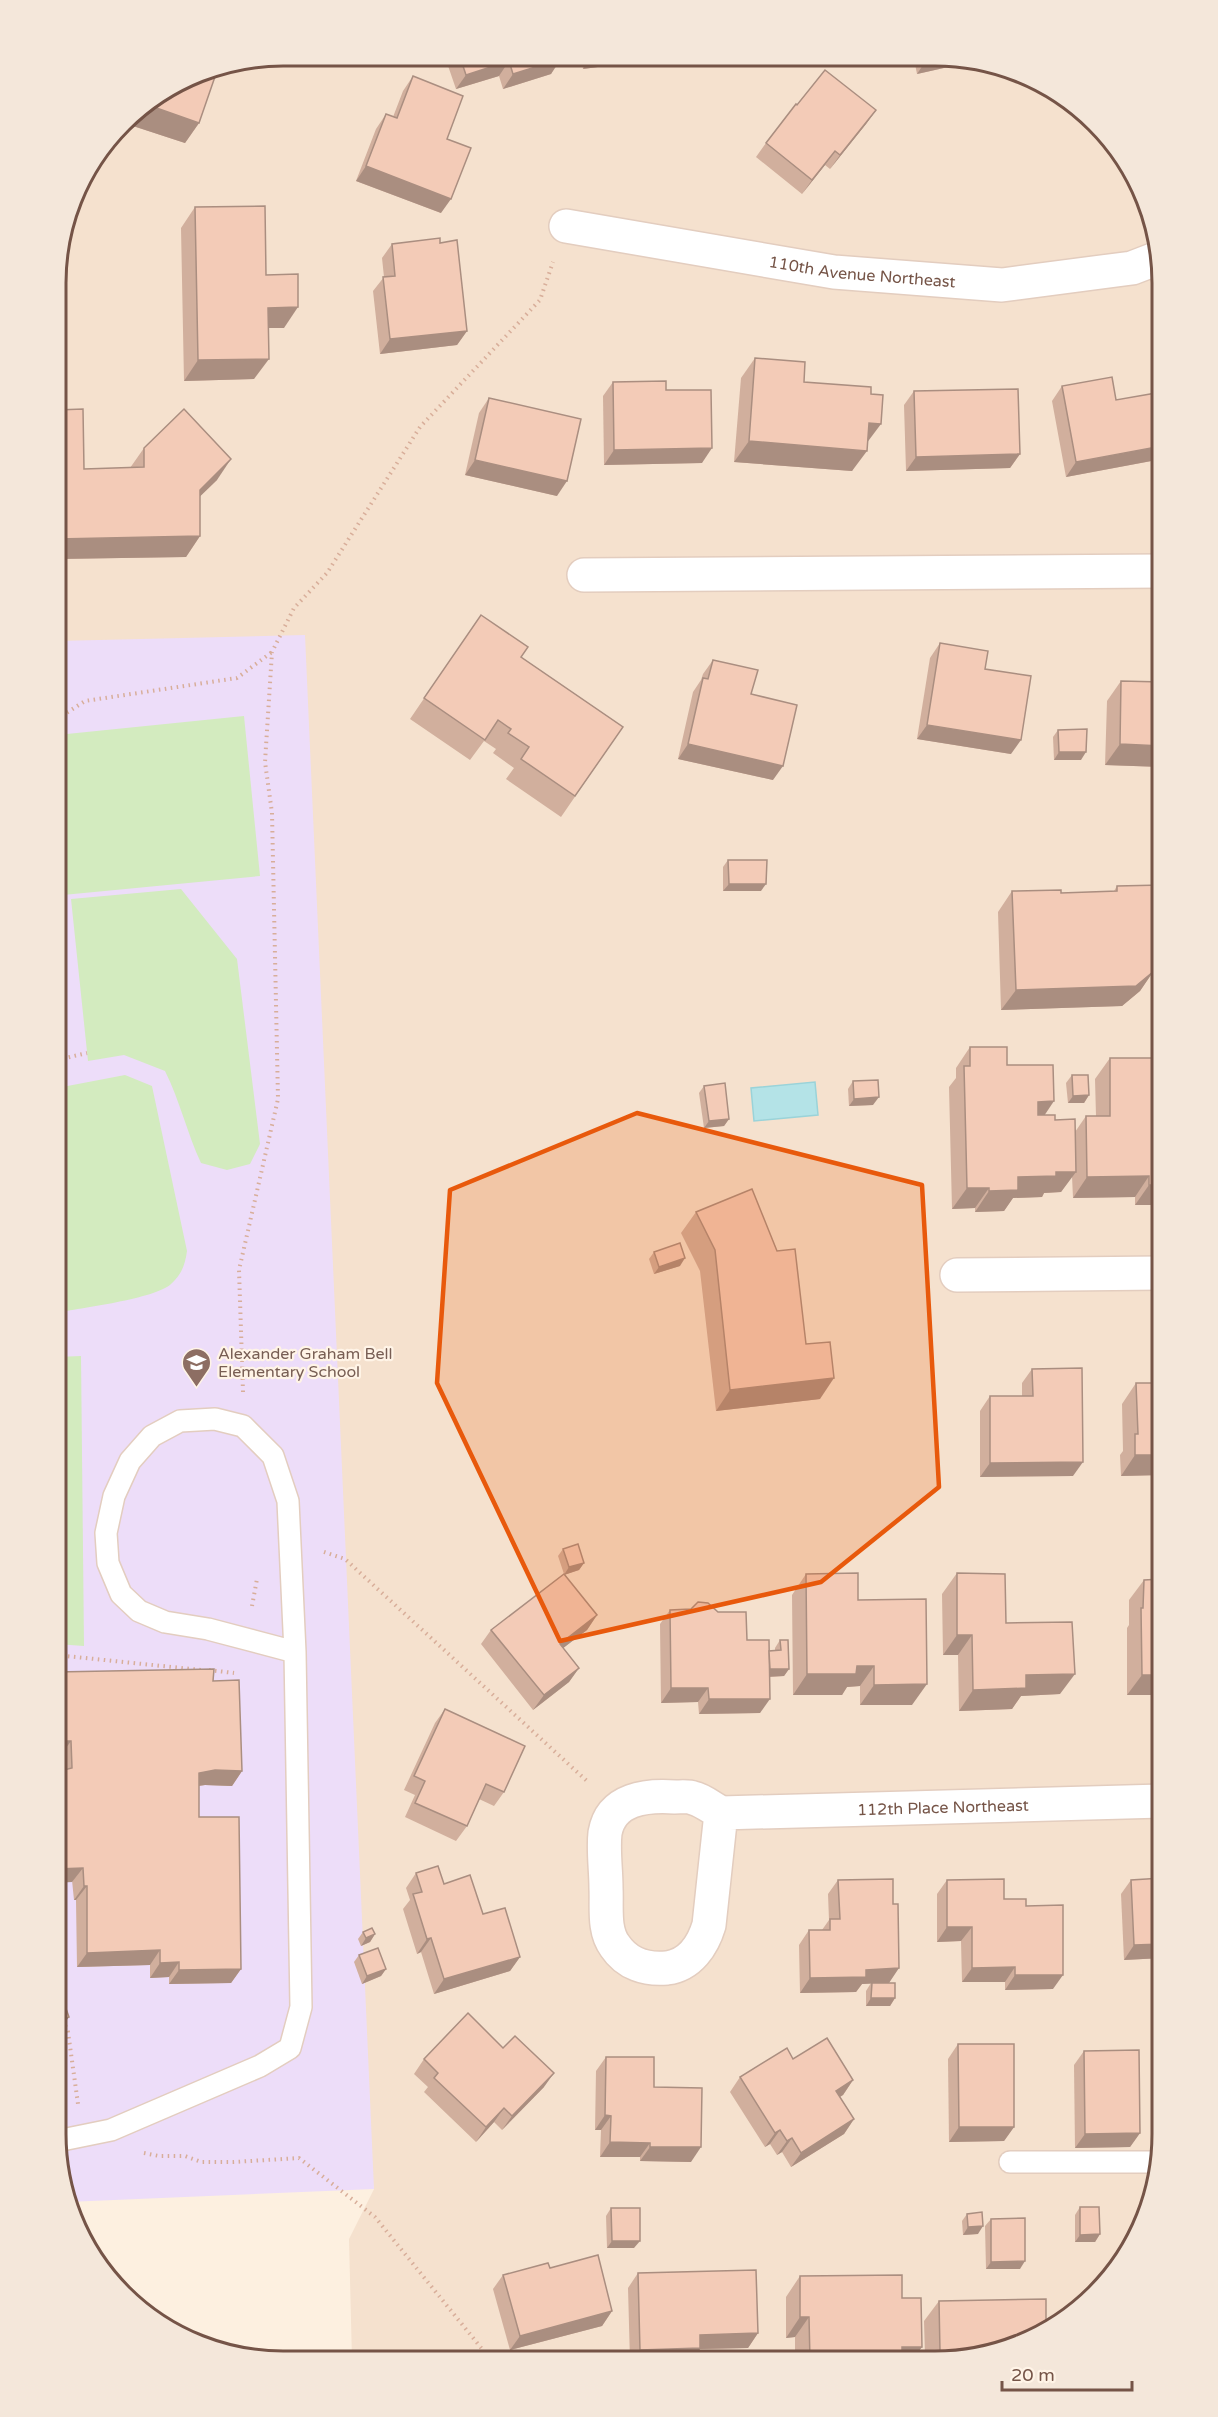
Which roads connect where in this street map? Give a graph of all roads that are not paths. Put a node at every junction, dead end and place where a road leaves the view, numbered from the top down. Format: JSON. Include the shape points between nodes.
{"nodes":[{"id":1,"x":566,"y":226,"type":"road end"},
{"id":2,"x":1151,"y":261,"type":"edge"},
{"id":3,"x":1152,"y":571,"type":"edge"},
{"id":4,"x":584,"y":575,"type":"dead end"},
{"id":5,"x":1152,"y":1273,"type":"edge"},
{"id":6,"x":957,"y":1275,"type":"dead end"},
{"id":7,"x":295,"y":1653,"type":"junction"},
{"id":8,"x":1152,"y":1801,"type":"edge"},
{"id":9,"x":721,"y":1814,"type":"junction"},
{"id":10,"x":66,"y":2139,"type":"edge"},
{"id":11,"x":1010,"y":2162,"type":"dead end"},
{"id":12,"x":1150,"y":2162,"type":"edge"}],
"edges":[{"from":1,"to":2,"type":"street","name":"110th Avenue Northeast","via":[[834,272],[1002,285],[1132,268]]},
{"from":3,"to":4,"type":"street"},
{"from":5,"to":6,"type":"street"},
{"from":7,"to":7,"type":"lane","via":[[288,1501],[273,1456],[243,1426],[215,1419],[180,1421],[152,1436],[130,1461],[114,1496],[106,1533],[108,1563],[121,1594],[139,1611],[165,1622]]},
{"from":7,"to":10,"type":"lane","via":[[301,2007],[290,2048],[260,2066],[111,2130]]},
{"from":8,"to":9,"type":"street","name":"112th Place Northeast"},
{"from":9,"to":9,"type":"street","via":[[705,1939],[685,1961],[672,1967],[640,1966],[625,1958],[607,1929],[605,1833],[611,1817],[627,1802],[651,1796],[693,1798]]},
{"from":11,"to":12,"type":"lane"}]}
